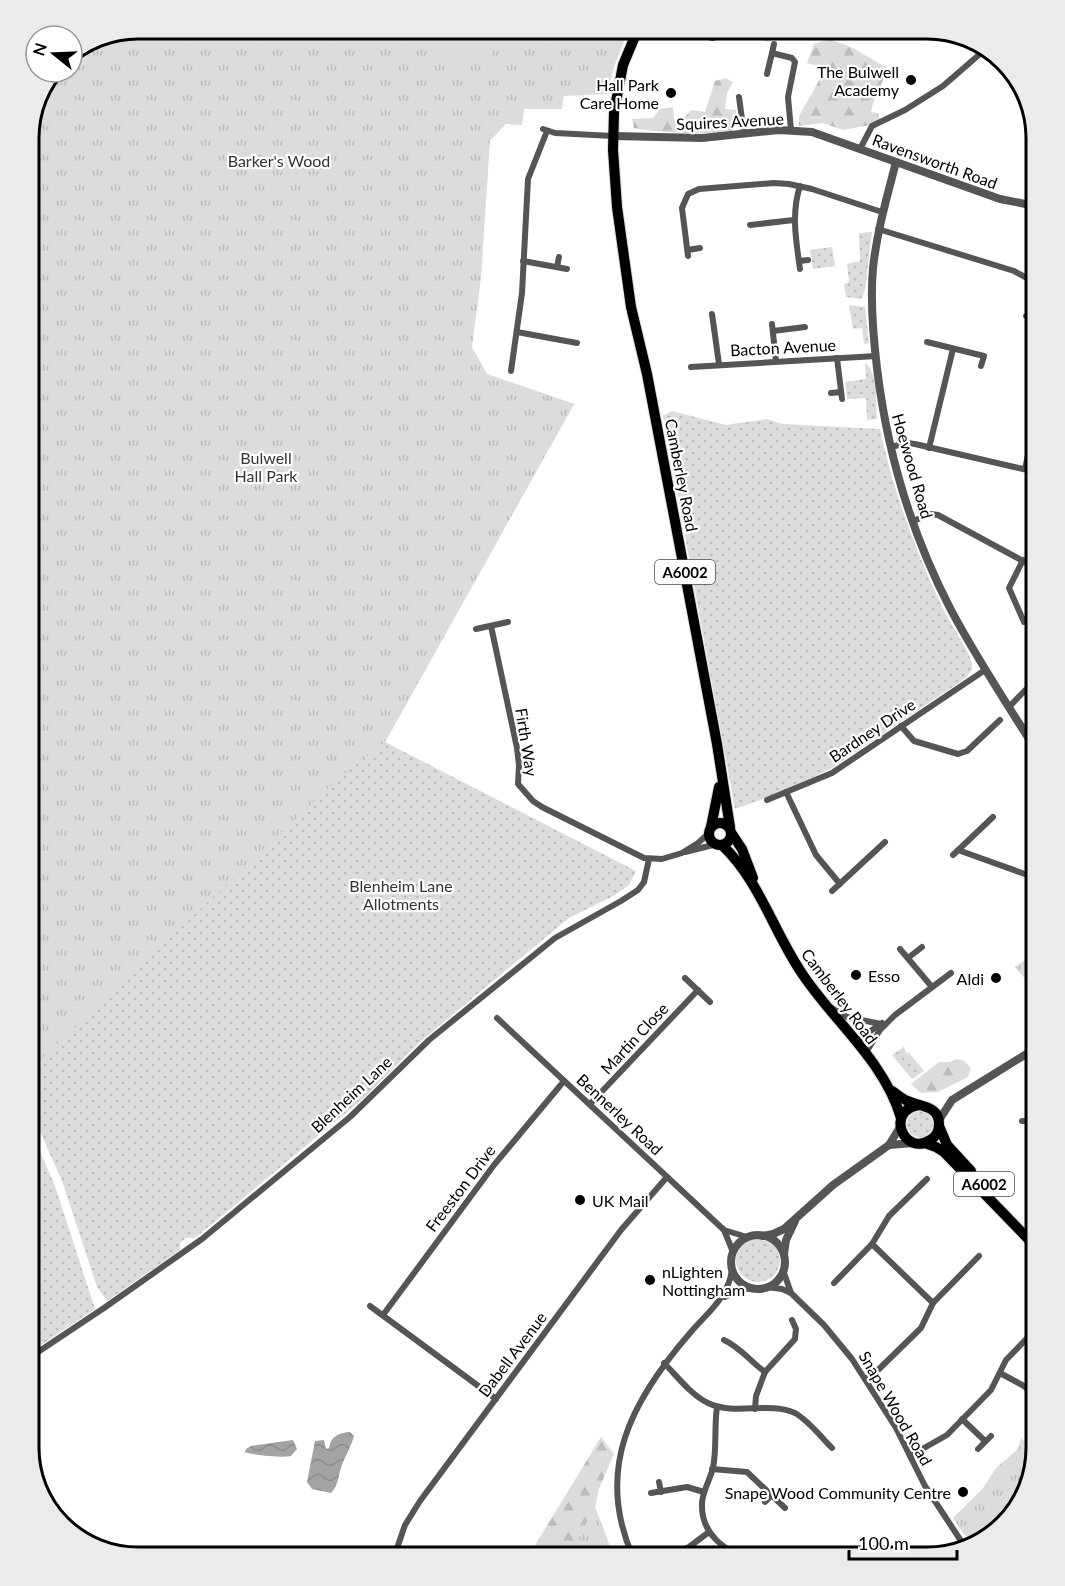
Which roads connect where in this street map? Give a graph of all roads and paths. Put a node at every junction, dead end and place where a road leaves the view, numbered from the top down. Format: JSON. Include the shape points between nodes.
{"nodes":[{"id":1,"x":634,"y":39,"type":"edge"},
{"id":2,"x":774,"y":44,"type":"dead end"},
{"id":3,"x":772,"y":53,"type":"junction"},
{"id":4,"x":979,"y":54,"type":"edge"},
{"id":5,"x":767,"y":74,"type":"dead end"},
{"id":6,"x":740,"y":97,"type":"dead end"},
{"id":7,"x":791,"y":130,"type":"junction"},
{"id":8,"x":744,"y":134,"type":"junction"},
{"id":9,"x":613,"y":136,"type":"junction"},
{"id":10,"x":860,"y":149,"type":"junction"},
{"id":11,"x":896,"y":162,"type":"junction"},
{"id":12,"x":800,"y":186,"type":"junction"},
{"id":13,"x":1026,"y":204,"type":"edge"},
{"id":14,"x":882,"y":212,"type":"junction"},
{"id":15,"x":794,"y":220,"type":"junction"},
{"id":16,"x":750,"y":225,"type":"dead end"},
{"id":17,"x":878,"y":229,"type":"junction"},
{"id":18,"x":700,"y":248,"type":"dead end"},
{"id":19,"x":559,"y":256,"type":"dead end"},
{"id":20,"x":808,"y":260,"type":"dead end"},
{"id":21,"x":523,"y":261,"type":"junction"},
{"id":22,"x":557,"y":267,"type":"junction"},
{"id":23,"x":567,"y":269,"type":"dead end"},
{"id":24,"x":1026,"y":278,"type":"edge"},
{"id":25,"x":794,"y":320,"type":"dead end"},
{"id":26,"x":705,"y":321,"type":"dead end"},
{"id":27,"x":805,"y":327,"type":"dead end"},
{"id":28,"x":795,"y":328,"type":"junction"},
{"id":29,"x":517,"y":332,"type":"junction"},
{"id":30,"x":564,"y":341,"type":"junction"},
{"id":31,"x":927,"y":342,"type":"dead end"},
{"id":32,"x":577,"y":343,"type":"dead end"},
{"id":33,"x":562,"y":349,"type":"dead end"},
{"id":34,"x":953,"y":349,"type":"junction"},
{"id":35,"x":876,"y":356,"type":"junction"},
{"id":36,"x":837,"y":358,"type":"junction"},
{"id":37,"x":504,"y":359,"type":"dead end"},
{"id":38,"x":513,"y":361,"type":"junction"},
{"id":39,"x":776,"y":361,"type":"junction"},
{"id":40,"x":719,"y":364,"type":"junction"},
{"id":41,"x":981,"y":366,"type":"dead end"},
{"id":42,"x":691,"y":367,"type":"dead end"},
{"id":43,"x":511,"y":371,"type":"dead end"},
{"id":44,"x":831,"y":393,"type":"dead end"},
{"id":45,"x":891,"y":447,"type":"junction"},
{"id":46,"x":929,"y":448,"type":"junction"},
{"id":47,"x":1026,"y":464,"type":"edge"},
{"id":48,"x":1025,"y":469,"type":"joint"},
{"id":49,"x":913,"y":521,"type":"junction"},
{"id":50,"x":1023,"y":560,"type":"junction"},
{"id":51,"x":1026,"y":562,"type":"edge"},
{"id":52,"x":1024,"y":621,"type":"dead end"},
{"id":53,"x":508,"y":622,"type":"dead end"},
{"id":54,"x":491,"y":626,"type":"junction"},
{"id":55,"x":476,"y":629,"type":"dead end"},
{"id":56,"x":985,"y":670,"type":"junction"},
{"id":57,"x":1026,"y":689,"type":"edge"},
{"id":58,"x":1009,"y":707,"type":"junction"},
{"id":59,"x":1000,"y":720,"type":"dead end"},
{"id":60,"x":984,"y":721,"type":"dead end"},
{"id":61,"x":901,"y":726,"type":"junction"},
{"id":62,"x":991,"y":728,"type":"junction"},
{"id":63,"x":1026,"y":734,"type":"edge"},
{"id":64,"x":720,"y":771,"type":"junction"},
{"id":65,"x":786,"y":792,"type":"junction"},
{"id":66,"x":767,"y":800,"type":"dead end"},
{"id":67,"x":993,"y":817,"type":"dead end"},
{"id":68,"x":710,"y":830,"type":"junction"},
{"id":69,"x":731,"y":831,"type":"junction"},
{"id":70,"x":885,"y":842,"type":"dead end"},
{"id":71,"x":719,"y":845,"type":"junction"},
{"id":72,"x":958,"y":850,"type":"junction"},
{"id":73,"x":682,"y":853,"type":"junction"},
{"id":74,"x":953,"y":855,"type":"dead end"},
{"id":75,"x":649,"y":859,"type":"junction"},
{"id":76,"x":1026,"y":874,"type":"edge"},
{"id":77,"x":840,"y":884,"type":"junction"},
{"id":78,"x":754,"y":885,"type":"junction"},
{"id":79,"x":832,"y":891,"type":"dead end"},
{"id":80,"x":922,"y":948,"type":"dead end"},
{"id":81,"x":900,"y":949,"type":"dead end"},
{"id":82,"x":908,"y":958,"type":"junction"},
{"id":83,"x":951,"y":973,"type":"dead end"},
{"id":84,"x":685,"y":978,"type":"dead end"},
{"id":85,"x":932,"y":987,"type":"junction"},
{"id":86,"x":698,"y":990,"type":"junction"},
{"id":87,"x":710,"y":1002,"type":"dead end"},
{"id":88,"x":824,"y":1004,"type":"junction"},
{"id":89,"x":896,"y":1015,"type":"junction"},
{"id":90,"x":497,"y":1018,"type":"dead end"},
{"id":91,"x":881,"y":1024,"type":"junction"},
{"id":92,"x":855,"y":1041,"type":"junction"},
{"id":93,"x":866,"y":1054,"type":"junction"},
{"id":94,"x":1026,"y":1054,"type":"edge"},
{"id":95,"x":564,"y":1081,"type":"junction"},
{"id":96,"x":892,"y":1090,"type":"junction"},
{"id":97,"x":590,"y":1104,"type":"junction"},
{"id":98,"x":919,"y":1105,"type":"junction"},
{"id":99,"x":1026,"y":1120,"type":"edge"},
{"id":100,"x":1022,"y":1121,"type":"dead end"},
{"id":101,"x":901,"y":1122,"type":"junction"},
{"id":102,"x":939,"y":1123,"type":"junction"},
{"id":103,"x":920,"y":1143,"type":"junction"},
{"id":104,"x":889,"y":1145,"type":"junction"},
{"id":105,"x":667,"y":1177,"type":"junction"},
{"id":106,"x":927,"y":1179,"type":"dead end"},
{"id":107,"x":798,"y":1217,"type":"junction"},
{"id":108,"x":1026,"y":1227,"type":"edge"},
{"id":109,"x":724,"y":1230,"type":"junction"},
{"id":110,"x":763,"y":1236,"type":"junction"},
{"id":111,"x":747,"y":1237,"type":"junction"},
{"id":112,"x":1026,"y":1237,"type":"edge"},
{"id":113,"x":872,"y":1244,"type":"junction"},
{"id":114,"x":733,"y":1252,"type":"junction"},
{"id":115,"x":784,"y":1254,"type":"junction"},
{"id":116,"x":979,"y":1257,"type":"dead end"},
{"id":117,"x":732,"y":1270,"type":"junction"},
{"id":118,"x":783,"y":1270,"type":"junction"},
{"id":119,"x":834,"y":1283,"type":"dead end"},
{"id":120,"x":767,"y":1287,"type":"junction"},
{"id":121,"x":752,"y":1288,"type":"junction"},
{"id":122,"x":791,"y":1293,"type":"junction"},
{"id":123,"x":722,"y":1299,"type":"junction"},
{"id":124,"x":933,"y":1304,"type":"junction"},
{"id":125,"x":370,"y":1306,"type":"dead end"},
{"id":126,"x":383,"y":1315,"type":"junction"},
{"id":127,"x":792,"y":1320,"type":"dead end"},
{"id":128,"x":796,"y":1329,"type":"junction"},
{"id":129,"x":806,"y":1329,"type":"dead end"},
{"id":130,"x":1026,"y":1339,"type":"edge"},
{"id":131,"x":724,"y":1340,"type":"dead end"},
{"id":132,"x":39,"y":1351,"type":"edge"},
{"id":133,"x":664,"y":1363,"type":"junction"},
{"id":134,"x":765,"y":1372,"type":"junction"},
{"id":135,"x":1000,"y":1372,"type":"junction"},
{"id":136,"x":866,"y":1379,"type":"junction"},
{"id":137,"x":1026,"y":1388,"type":"edge"},
{"id":138,"x":496,"y":1399,"type":"junction"},
{"id":139,"x":717,"y":1407,"type":"junction"},
{"id":140,"x":755,"y":1409,"type":"junction"},
{"id":141,"x":962,"y":1419,"type":"junction"},
{"id":142,"x":991,"y":1436,"type":"dead end"},
{"id":143,"x":985,"y":1441,"type":"junction"},
{"id":144,"x":820,"y":1449,"type":"dead end"},
{"id":145,"x":978,"y":1449,"type":"dead end"},
{"id":146,"x":910,"y":1456,"type":"junction"},
{"id":147,"x":712,"y":1468,"type":"junction"},
{"id":148,"x":659,"y":1482,"type":"dead end"},
{"id":149,"x":661,"y":1492,"type":"junction"},
{"id":150,"x":704,"y":1492,"type":"junction"},
{"id":151,"x":651,"y":1493,"type":"dead end"},
{"id":152,"x":772,"y":1495,"type":"junction"},
{"id":153,"x":765,"y":1503,"type":"dead end"},
{"id":154,"x":785,"y":1508,"type":"dead end"},
{"id":155,"x":709,"y":1532,"type":"junction"},
{"id":156,"x":961,"y":1541,"type":"edge"},
{"id":157,"x":397,"y":1547,"type":"edge"},
{"id":158,"x":629,"y":1547,"type":"edge"},
{"id":159,"x":689,"y":1547,"type":"edge"},
{"id":160,"x":723,"y":1547,"type":"edge"}],
"edges":[{"from":1,"to":9,"type":"main road","number":"A6002","via":[[619,82]]},
{"from":2,"to":3,"type":"street"},
{"from":3,"to":5,"type":"street"},
{"from":3,"to":7,"type":"street","via":[[795,62],[788,97]]},
{"from":4,"to":10,"type":"street","via":[[943,86],[872,126]]},
{"from":6,"to":8,"type":"street"},
{"from":7,"to":8,"type":"street","name":"Squires Avenue"},
{"from":7,"to":10,"type":"street","name":"Squires Avenue","via":[[812,132]]},
{"from":8,"to":9,"type":"street","name":"Squires Avenue","via":[[702,138]]},
{"from":9,"to":21,"type":"street","via":[[545,130],[528,178]]},
{"from":9,"to":64,"type":"main road","name":"Camberley Road","number":"A6002","via":[[615,185],[631,307]]},
{"from":10,"to":11,"type":"street","name":"Ravensworth Road"},
{"from":11,"to":13,"type":"street","name":"Ravensworth Road","via":[[1000,199]]},
{"from":11,"to":14,"type":"street","name":"Hoewood Road"},
{"from":12,"to":14,"type":"street"},
{"from":12,"to":15,"type":"street"},
{"from":12,"to":18,"type":"street","via":[[774,183],[699,189],[688,194],[682,208],[688,253]]},
{"from":14,"to":17,"type":"street","name":"Hoewood Road"},
{"from":15,"to":16,"type":"street"},
{"from":15,"to":20,"type":"street","via":[[799,265]]},
{"from":17,"to":24,"type":"street"},
{"from":17,"to":35,"type":"street","name":"Hoewood Road","via":[[872,290]]},
{"from":19,"to":22,"type":"street"},
{"from":21,"to":22,"type":"street"},
{"from":21,"to":29,"type":"street"},
{"from":22,"to":23,"type":"street"},
{"from":25,"to":28,"type":"street"},
{"from":26,"to":40,"type":"street","via":[[713,317]]},
{"from":27,"to":28,"type":"street"},
{"from":28,"to":39,"type":"street","via":[[772,328]]},
{"from":29,"to":30,"type":"street"},
{"from":29,"to":38,"type":"street"},
{"from":30,"to":32,"type":"street"},
{"from":30,"to":33,"type":"street"},
{"from":31,"to":34,"type":"street"},
{"from":34,"to":41,"type":"street","via":[[984,356]]},
{"from":34,"to":46,"type":"street"},
{"from":35,"to":36,"type":"street","name":"Bacton Avenue"},
{"from":35,"to":45,"type":"street","name":"Hoewood Road"},
{"from":36,"to":39,"type":"street","name":"Bacton Avenue"},
{"from":36,"to":44,"type":"street","via":[[842,396]]},
{"from":37,"to":38,"type":"street"},
{"from":38,"to":43,"type":"street"},
{"from":39,"to":40,"type":"street","name":"Bacton Avenue"},
{"from":40,"to":42,"type":"street","name":"Bacton Avenue"},
{"from":45,"to":46,"type":"street","via":[[907,443]]},
{"from":45,"to":49,"type":"street","name":"Hoewood Road"},
{"from":46,"to":48,"type":"street"},
{"from":47,"to":48,"type":"street"},
{"from":49,"to":50,"type":"street","via":[[938,515]]},
{"from":49,"to":56,"type":"street","name":"Hoewood Road","via":[[934,574]]},
{"from":50,"to":51,"type":"street"},
{"from":50,"to":52,"type":"street","via":[[1009,588]]},
{"from":53,"to":54,"type":"street"},
{"from":54,"to":55,"type":"street"},
{"from":54,"to":75,"type":"street","name":"Firth Way","via":[[517,748],[518,784],[542,807]]},
{"from":56,"to":58,"type":"street","name":"Hoewood Road"},
{"from":56,"to":61,"type":"street","name":"Bardney Drive"},
{"from":57,"to":58,"type":"street"},
{"from":58,"to":63,"type":"street","name":"Hoewood Road"},
{"from":59,"to":62,"type":"street"},
{"from":60,"to":62,"type":"street"},
{"from":61,"to":62,"type":"street","via":[[914,741],[958,754],[967,751]]},
{"from":61,"to":65,"type":"street","name":"Bardney Drive","via":[[832,773]]},
{"from":64,"to":68,"type":"main road","name":"Camberley Road","number":"A6002"},
{"from":64,"to":69,"type":"main road","name":"Camberley Road","number":"A6002"},
{"from":65,"to":66,"type":"street","name":"Bardney Drive"},
{"from":65,"to":77,"type":"street","via":[[816,855]]},
{"from":67,"to":72,"type":"street"},
{"from":68,"to":69,"type":"main road","via":[[719,822]]},
{"from":68,"to":71,"type":"main road","via":[[710,839]]},
{"from":68,"to":73,"type":"street"},
{"from":69,"to":71,"type":"main road","via":[[729,841]]},
{"from":69,"to":78,"type":"main road","name":"Camberley Road","number":"A6002","via":[[751,870]]},
{"from":70,"to":77,"type":"street"},
{"from":71,"to":73,"type":"street"},
{"from":71,"to":78,"type":"main road","name":"Camberley Road","number":"A6002"},
{"from":72,"to":74,"type":"street"},
{"from":72,"to":76,"type":"street"},
{"from":73,"to":75,"type":"street"},
{"from":75,"to":132,"type":"street","name":"Blenheim Lane","via":[[638,890],[555,938],[429,1040],[350,1117],[202,1239]]},
{"from":77,"to":79,"type":"street"},
{"from":78,"to":88,"type":"main road","name":"Camberley Road","number":"A6002","via":[[785,948]]},
{"from":80,"to":82,"type":"street"},
{"from":81,"to":82,"type":"street"},
{"from":82,"to":85,"type":"street"},
{"from":83,"to":85,"type":"street"},
{"from":84,"to":86,"type":"street"},
{"from":85,"to":89,"type":"street"},
{"from":86,"to":87,"type":"street"},
{"from":86,"to":97,"type":"street","name":"Martin Close"},
{"from":88,"to":91,"type":"street","via":[[848,1017]]},
{"from":88,"to":92,"type":"main road","name":"Camberley Road","number":"A6002"},
{"from":89,"to":91,"type":"street"},
{"from":89,"to":93,"type":"street","via":[[880,1030]]},
{"from":90,"to":95,"type":"street","name":"Bennerley Road"},
{"from":91,"to":92,"type":"street"},
{"from":92,"to":93,"type":"main road","name":"Camberley Road","number":"A6002"},
{"from":93,"to":96,"type":"main road","name":"Camberley Road","number":"A6002"},
{"from":94,"to":102,"type":"street","via":[[952,1100]]},
{"from":95,"to":97,"type":"street","name":"Bennerley Road"},
{"from":95,"to":126,"type":"street","name":"Freeston Drive","via":[[509,1145]]},
{"from":96,"to":98,"type":"main road","name":"Camberley Road","number":"A6002"},
{"from":96,"to":101,"type":"main road","name":"Camberley Road","number":"A6002"},
{"from":97,"to":105,"type":"street","name":"Bennerley Road"},
{"from":98,"to":101,"type":"main road","via":[[908,1108]]},
{"from":98,"to":102,"type":"main road","via":[[932,1109]]},
{"from":99,"to":100,"type":"street"},
{"from":101,"to":103,"type":"main road","via":[[905,1137]]},
{"from":101,"to":104,"type":"street"},
{"from":102,"to":103,"type":"main road","via":[[935,1136]]},
{"from":102,"to":108,"type":"main road","number":"A6002","via":[[947,1145]]},
{"from":103,"to":104,"type":"street"},
{"from":103,"to":112,"type":"main road","number":"A6002","via":[[944,1152]]},
{"from":104,"to":107,"type":"street","via":[[833,1185]]},
{"from":105,"to":109,"type":"street","name":"Bennerley Road"},
{"from":105,"to":138,"type":"street","name":"Dabell Avenue","via":[[621,1230]]},
{"from":106,"to":113,"type":"street","via":[[889,1216]]},
{"from":107,"to":110,"type":"street","via":[[779,1232]]},
{"from":107,"to":115,"type":"street","via":[[786,1240]]},
{"from":109,"to":111,"type":"street","name":"Bennerley Road"},
{"from":109,"to":114,"type":"street","name":"Bennerley Road"},
{"from":110,"to":111,"type":"street"},
{"from":110,"to":115,"type":"street","via":[[778,1244]]},
{"from":111,"to":114,"type":"street"},
{"from":113,"to":119,"type":"street"},
{"from":113,"to":124,"type":"street"},
{"from":114,"to":117,"type":"street"},
{"from":115,"to":118,"type":"street"},
{"from":116,"to":124,"type":"street"},
{"from":117,"to":121,"type":"street","via":[[741,1283]]},
{"from":117,"to":123,"type":"street"},
{"from":118,"to":120,"type":"street","via":[[778,1280]]},
{"from":118,"to":122,"type":"street","name":"Snape Wood Road"},
{"from":120,"to":121,"type":"street"},
{"from":120,"to":122,"type":"street"},
{"from":121,"to":123,"type":"street"},
{"from":122,"to":136,"type":"street","name":"Snape Wood Road","via":[[840,1344]]},
{"from":123,"to":133,"type":"street"},
{"from":124,"to":136,"type":"street","via":[[921,1328]]},
{"from":125,"to":126,"type":"street"},
{"from":126,"to":138,"type":"street"},
{"from":127,"to":128,"type":"street"},
{"from":128,"to":129,"type":"street"},
{"from":128,"to":134,"type":"street","via":[[792,1343]]},
{"from":130,"to":135,"type":"street"},
{"from":131,"to":134,"type":"street","via":[[734,1340],[750,1362]]},
{"from":133,"to":139,"type":"street","via":[[701,1399]]},
{"from":133,"to":158,"type":"street","via":[[643,1394],[619,1458],[620,1517]]},
{"from":134,"to":140,"type":"street"},
{"from":135,"to":137,"type":"street"},
{"from":135,"to":141,"type":"street","via":[[991,1390]]},
{"from":136,"to":146,"type":"street","name":"Snape Wood Road"},
{"from":138,"to":157,"type":"street","name":"Dabell Avenue","via":[[411,1514]]},
{"from":139,"to":140,"type":"street"},
{"from":139,"to":147,"type":"street"},
{"from":140,"to":144,"type":"street","via":[[795,1413],[829,1445]]},
{"from":141,"to":143,"type":"street"},
{"from":141,"to":146,"type":"street","via":[[938,1442]]},
{"from":142,"to":143,"type":"street"},
{"from":143,"to":145,"type":"street"},
{"from":146,"to":156,"type":"street","name":"Snape Wood Road"},
{"from":147,"to":150,"type":"street"},
{"from":147,"to":152,"type":"street","via":[[747,1472]]},
{"from":148,"to":149,"type":"street"},
{"from":149,"to":150,"type":"street","via":[[691,1487]]},
{"from":149,"to":151,"type":"street"},
{"from":150,"to":155,"type":"street","via":[[703,1513]]},
{"from":152,"to":153,"type":"street"},
{"from":152,"to":154,"type":"street"},
{"from":155,"to":159,"type":"street"},
{"from":155,"to":160,"type":"street"}]}
